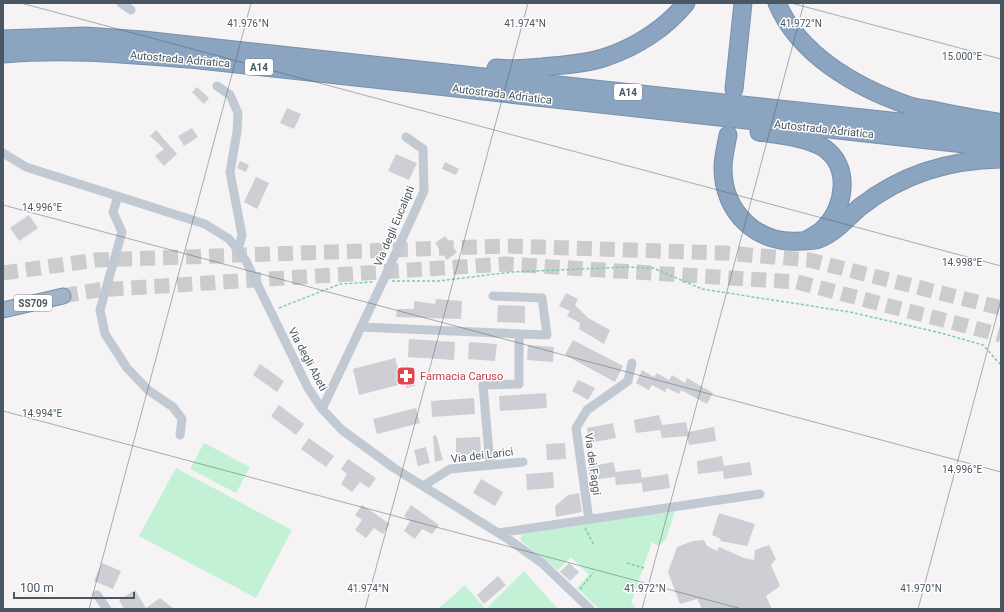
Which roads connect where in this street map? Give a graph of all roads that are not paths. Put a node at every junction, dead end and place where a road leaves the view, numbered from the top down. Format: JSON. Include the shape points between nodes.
{"nodes":[{"id":1,"x":121,"y":3,"type":"edge"},
{"id":2,"x":686,"y":3,"type":"edge"},
{"id":3,"x":743,"y":3,"type":"edge"},
{"id":4,"x":777,"y":3,"type":"edge"},
{"id":5,"x":131,"y":10,"type":"dead end"},
{"id":6,"x":3,"y":39,"type":"edge"},
{"id":7,"x":255,"y":52,"type":"junction"},
{"id":8,"x":3,"y":54,"type":"edge"},
{"id":9,"x":217,"y":86,"type":"dead end"},
{"id":10,"x":734,"y":89,"type":"dead end"},
{"id":11,"x":515,"y":96,"type":"junction"},
{"id":12,"x":1001,"y":122,"type":"edge"},
{"id":13,"x":1001,"y":133,"type":"edge"},
{"id":14,"x":728,"y":135,"type":"dead end"},
{"id":15,"x":406,"y":137,"type":"dead end"},
{"id":16,"x":1001,"y":148,"type":"edge"},
{"id":17,"x":3,"y":153,"type":"edge"},
{"id":18,"x":1001,"y":159,"type":"edge"},
{"id":19,"x":118,"y":196,"type":"junction"},
{"id":20,"x":805,"y":241,"type":"junction"},
{"id":21,"x":238,"y":250,"type":"junction"},
{"id":22,"x":63,"y":296,"type":"tunnel mouth"},
{"id":23,"x":493,"y":296,"type":"dead end"},
{"id":24,"x":3,"y":310,"type":"edge"},
{"id":25,"x":361,"y":327,"type":"junction"},
{"id":26,"x":519,"y":334,"type":"junction"},
{"id":27,"x":632,"y":363,"type":"dead end"},
{"id":28,"x":322,"y":409,"type":"junction"},
{"id":29,"x":180,"y":435,"type":"dead end"},
{"id":30,"x":524,"y":462,"type":"dead end"},
{"id":31,"x":490,"y":465,"type":"junction"},
{"id":32,"x":424,"y":486,"type":"junction"},
{"id":33,"x":760,"y":494,"type":"dead end"},
{"id":34,"x":585,"y":520,"type":"junction"},
{"id":35,"x":498,"y":533,"type":"junction"},
{"id":36,"x":97,"y":595,"type":"dead end"},
{"id":37,"x":107,"y":609,"type":"edge"},
{"id":38,"x":590,"y":609,"type":"edge"}],
"edges":[{"from":1,"to":5,"type":"street"},
{"from":2,"to":7,"type":"highway","via":[[662,27],[639,42],[605,58],[559,65],[509,70],[343,55]]},
{"from":3,"to":10,"type":"highway"},
{"from":4,"to":12,"type":"highway","via":[[798,38],[847,78],[908,105]]},
{"from":6,"to":7,"type":"highway","name":"Autostrada Adriatica","number":"A14","via":[[85,36]]},
{"from":7,"to":13,"type":"highway","name":"Autostrada Adriatica","number":"A14"},
{"from":8,"to":11,"type":"highway","name":"Autostrada Adriatica","number":"A14","via":[[87,51],[200,60],[358,76]]},
{"from":9,"to":21,"type":"street","via":[[230,96],[238,113],[230,172],[242,235]]},
{"from":11,"to":16,"type":"highway","name":"Autostrada Adriatica","number":"A14"},
{"from":11,"to":20,"type":"highway","via":[[615,113],[760,132],[804,140],[824,148],[837,161],[842,196],[836,213],[825,228]]},
{"from":14,"to":20,"type":"highway","via":[[723,168],[725,183],[734,208],[752,229],[764,237],[778,241]]},
{"from":15,"to":25,"type":"street","name":"Via degli Eucalipti","via":[[423,149],[424,191]]},
{"from":17,"to":19,"type":"street","name":"Via degli Abeti","via":[[26,167]]},
{"from":18,"to":20,"type":"highway","via":[[960,162],[912,175],[870,200],[833,231],[819,239]]},
{"from":19,"to":21,"type":"street","name":"Via degli Abeti","via":[[205,224],[224,235]]},
{"from":19,"to":29,"type":"street","via":[[114,212],[122,232],[100,310],[105,334],[126,368],[148,390],[172,407],[182,419]]},
{"from":21,"to":28,"type":"street","name":"Via degli Abeti","via":[[308,388]]},
{"from":22,"to":24,"type":"highway","number":"SS709"},
{"from":23,"to":26,"type":"street","via":[[542,298],[547,335]]},
{"from":25,"to":26,"type":"street"},
{"from":25,"to":28,"type":"street","name":"Via degli Eucalipti"},
{"from":26,"to":31,"type":"street","via":[[519,384],[483,385]]},
{"from":27,"to":34,"type":"street","name":"Via dei Faggi","via":[[628,381],[587,410],[576,428]]},
{"from":28,"to":32,"type":"street","name":"Via degli Abeti","via":[[342,430],[365,448]]},
{"from":30,"to":31,"type":"street","name":"Via dei Larici"},
{"from":31,"to":32,"type":"street","name":"Via dei Larici","via":[[450,469]]},
{"from":32,"to":35,"type":"street","name":"Via degli Abeti"},
{"from":33,"to":34,"type":"street"},
{"from":34,"to":35,"type":"street"},
{"from":35,"to":38,"type":"street","name":"Via degli Abeti","via":[[542,562]]},
{"from":36,"to":37,"type":"street"}]}
